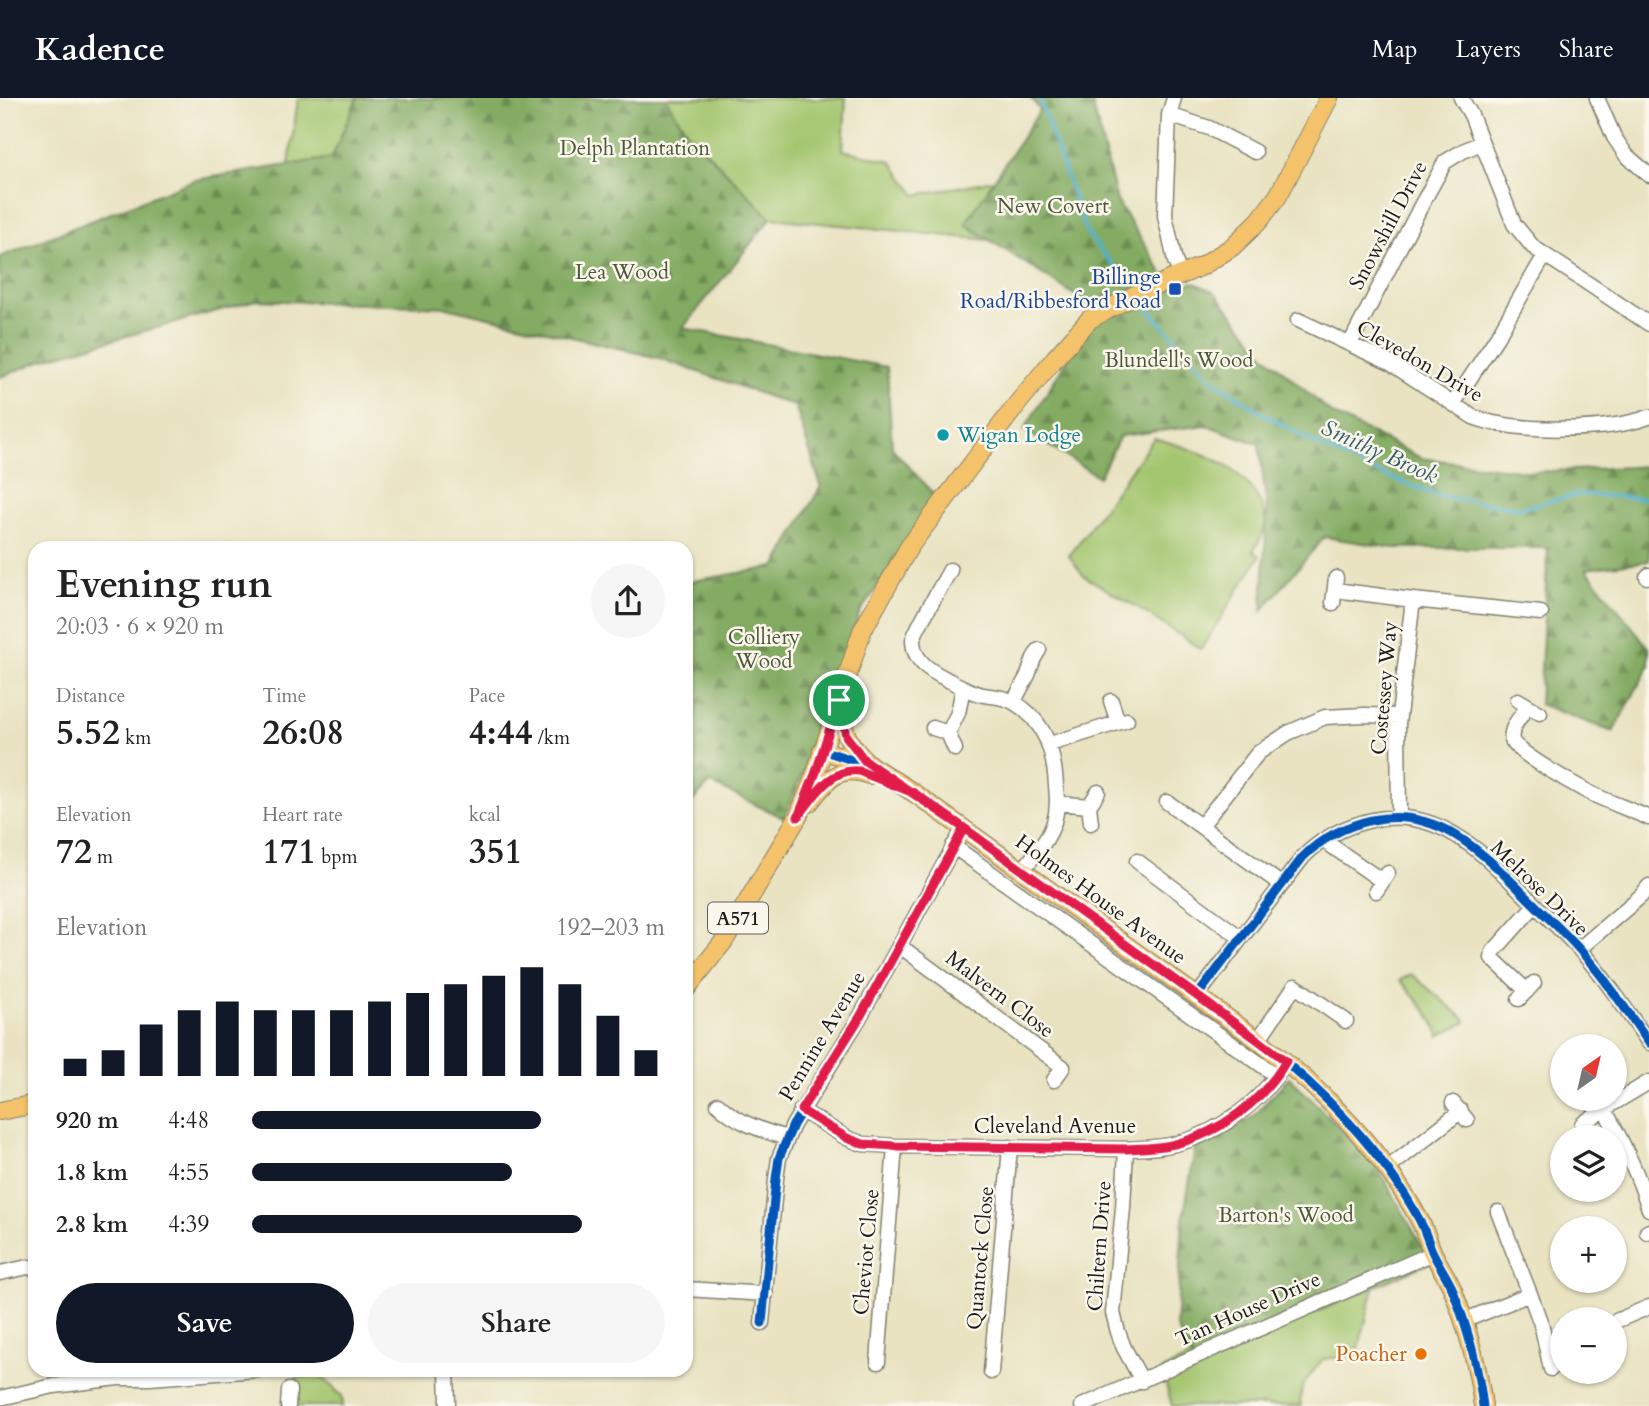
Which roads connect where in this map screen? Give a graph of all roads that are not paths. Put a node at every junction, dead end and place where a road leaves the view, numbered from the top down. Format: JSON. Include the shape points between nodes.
{"nodes":[{"id":1,"x":1174,"y":98,"type":"edge"},
{"id":2,"x":1329,"y":98,"type":"edge"},
{"id":3,"x":1461,"y":98,"type":"edge"},
{"id":4,"x":1597,"y":98,"type":"edge"},
{"id":5,"x":1169,"y":115,"type":"junction"},
{"id":6,"x":1482,"y":143,"type":"junction"},
{"id":7,"x":1255,"y":152,"type":"dead end"},
{"id":8,"x":1649,"y":176,"type":"edge"},
{"id":9,"x":1545,"y":255,"type":"junction"},
{"id":10,"x":1181,"y":276,"type":"junction"},
{"id":11,"x":1298,"y":320,"type":"dead end"},
{"id":12,"x":1649,"y":324,"type":"edge"},
{"id":13,"x":1350,"y":344,"type":"junction"},
{"id":14,"x":1453,"y":404,"type":"junction"},
{"id":15,"x":1649,"y":417,"type":"edge"},
{"id":16,"x":950,"y":570,"type":"dead end"},
{"id":17,"x":1335,"y":590,"type":"dead end"},
{"id":18,"x":1413,"y":600,"type":"junction"},
{"id":19,"x":1541,"y":613,"type":"dead end"},
{"id":20,"x":1039,"y":650,"type":"dead end"},
{"id":21,"x":963,"y":688,"type":"junction"},
{"id":22,"x":839,"y":700,"type":"junction"},
{"id":23,"x":1014,"y":701,"type":"junction"},
{"id":24,"x":1111,"y":701,"type":"dead end"},
{"id":25,"x":1529,"y":706,"type":"dead end"},
{"id":26,"x":1399,"y":716,"type":"junction"},
{"id":27,"x":933,"y":728,"type":"dead end"},
{"id":28,"x":948,"y":733,"type":"junction"},
{"id":29,"x":1050,"y":744,"type":"junction"},
{"id":30,"x":956,"y":749,"type":"dead end"},
{"id":31,"x":822,"y":750,"type":"junction"},
{"id":32,"x":873,"y":767,"type":"junction"},
{"id":33,"x":1098,"y":792,"type":"dead end"},
{"id":34,"x":914,"y":793,"type":"junction"},
{"id":35,"x":1167,"y":802,"type":"dead end"},
{"id":36,"x":1058,"y":803,"type":"junction"},
{"id":37,"x":1089,"y":806,"type":"junction"},
{"id":38,"x":798,"y":817,"type":"junction"},
{"id":39,"x":1399,"y":817,"type":"junction"},
{"id":40,"x":1649,"y":817,"type":"edge"},
{"id":41,"x":1091,"y":823,"type":"dead end"},
{"id":42,"x":1201,"y":826,"type":"junction"},
{"id":43,"x":964,"y":828,"type":"junction"},
{"id":44,"x":1323,"y":840,"type":"junction"},
{"id":45,"x":953,"y":846,"type":"junction"},
{"id":46,"x":1137,"y":861,"type":"dead end"},
{"id":47,"x":1022,"y":871,"type":"junction"},
{"id":48,"x":1382,"y":882,"type":"dead end"},
{"id":49,"x":1282,"y":885,"type":"junction"},
{"id":50,"x":1649,"y":886,"type":"edge"},
{"id":51,"x":1535,"y":905,"type":"junction"},
{"id":52,"x":1241,"y":938,"type":"junction"},
{"id":53,"x":900,"y":946,"type":"junction"},
{"id":54,"x":1579,"y":949,"type":"junction"},
{"id":55,"x":693,"y":980,"type":"edge"},
{"id":56,"x":1527,"y":991,"type":"dead end"},
{"id":57,"x":1197,"y":996,"type":"junction"},
{"id":58,"x":1346,"y":1021,"type":"dead end"},
{"id":59,"x":1258,"y":1040,"type":"junction"},
{"id":60,"x":1649,"y":1043,"type":"edge"},
{"id":61,"x":1281,"y":1069,"type":"junction"},
{"id":62,"x":1054,"y":1080,"type":"dead end"},
{"id":63,"x":1649,"y":1082,"type":"edge"},
{"id":64,"x":1628,"y":1095,"type":"edge"},
{"id":65,"x":718,"y":1104,"type":"dead end"},
{"id":66,"x":28,"y":1105,"type":"edge"},
{"id":67,"x":801,"y":1110,"type":"junction"},
{"id":68,"x":0,"y":1111,"type":"edge"},
{"id":69,"x":1460,"y":1111,"type":"dead end"},
{"id":70,"x":1601,"y":1111,"type":"edge"},
{"id":71,"x":1605,"y":1111,"type":"edge"},
{"id":72,"x":1582,"y":1124,"type":"dead end"},
{"id":73,"x":786,"y":1138,"type":"junction"},
{"id":74,"x":895,"y":1146,"type":"junction"},
{"id":75,"x":1010,"y":1147,"type":"junction"},
{"id":76,"x":1126,"y":1149,"type":"junction"},
{"id":77,"x":1387,"y":1169,"type":"junction"},
{"id":78,"x":1649,"y":1209,"type":"edge"},
{"id":79,"x":1498,"y":1212,"type":"dead end"},
{"id":80,"x":1433,"y":1253,"type":"junction"},
{"id":81,"x":28,"y":1267,"type":"edge"},
{"id":82,"x":0,"y":1273,"type":"edge"},
{"id":83,"x":693,"y":1289,"type":"edge"},
{"id":84,"x":766,"y":1294,"type":"junction"},
{"id":85,"x":1530,"y":1294,"type":"junction"},
{"id":86,"x":1649,"y":1307,"type":"edge"},
{"id":87,"x":1627,"y":1316,"type":"edge"},
{"id":88,"x":1464,"y":1321,"type":"junction"},
{"id":89,"x":762,"y":1323,"type":"dead end"},
{"id":90,"x":878,"y":1362,"type":"dead end"},
{"id":91,"x":1550,"y":1364,"type":"edge"},
{"id":92,"x":991,"y":1372,"type":"dead end"},
{"id":93,"x":73,"y":1377,"type":"edge"},
{"id":94,"x":135,"y":1377,"type":"edge"},
{"id":95,"x":447,"y":1377,"type":"edge"},
{"id":96,"x":1142,"y":1381,"type":"junction"},
{"id":97,"x":289,"y":1390,"type":"dead end"},
{"id":98,"x":0,"y":1398,"type":"edge"},
{"id":99,"x":288,"y":1406,"type":"edge"},
{"id":100,"x":448,"y":1406,"type":"edge"},
{"id":101,"x":1082,"y":1406,"type":"edge"},
{"id":102,"x":1483,"y":1406,"type":"edge"}],
"edges":[{"from":1,"to":5,"type":"street"},
{"from":2,"to":10,"type":"main road","number":"A571","via":[[1278,196],[1259,221],[1232,247]]},
{"from":3,"to":6,"type":"street"},
{"from":4,"to":8,"type":"street","via":[[1614,137]]},
{"from":5,"to":7,"type":"street","via":[[1209,128]]},
{"from":5,"to":10,"type":"street","via":[[1165,216]]},
{"from":6,"to":9,"type":"street","via":[[1514,224]]},
{"from":6,"to":13,"type":"street","name":"Snowshill Drive","via":[[1445,162]]},
{"from":9,"to":12,"type":"street"},
{"from":9,"to":14,"type":"street"},
{"from":10,"to":22,"type":"main road","number":"A571","via":[[1090,319],[1018,402],[903,558],[862,631]]},
{"from":11,"to":13,"type":"street","name":"Clevedon Drive"},
{"from":13,"to":14,"type":"street","name":"Clevedon Drive","via":[[1390,363]]},
{"from":14,"to":15,"type":"street","name":"Clevedon Drive","via":[[1487,423],[1502,425],[1597,427]]},
{"from":16,"to":21,"type":"street","via":[[914,642],[916,656],[924,666]]},
{"from":17,"to":18,"type":"street","name":"Costessey Way"},
{"from":18,"to":19,"type":"street"},
{"from":18,"to":26,"type":"street","name":"Costessey Way"},
{"from":20,"to":23,"type":"street"},
{"from":21,"to":23,"type":"street"},
{"from":21,"to":28,"type":"street"},
{"from":22,"to":31,"type":"main road","number":"A571"},
{"from":22,"to":32,"type":"main road","via":[[846,736]]},
{"from":23,"to":29,"type":"street","via":[[1041,727]]},
{"from":24,"to":29,"type":"street","via":[[1123,721]]},
{"from":25,"to":40,"type":"street","via":[[1511,731],[1513,745],[1587,791]]},
{"from":26,"to":39,"type":"street","name":"Costessey Way"},
{"from":26,"to":42,"type":"street","via":[[1325,718],[1288,733],[1258,752]]},
{"from":27,"to":28,"type":"street"},
{"from":28,"to":30,"type":"street"},
{"from":29,"to":36,"type":"street"},
{"from":31,"to":32,"type":"main road","name":"Holmes House Avenue"},
{"from":31,"to":38,"type":"main road","number":"A571"},
{"from":32,"to":34,"type":"main road","name":"Holmes House Avenue"},
{"from":33,"to":37,"type":"street"},
{"from":34,"to":38,"type":"main road","via":[[859,771],[843,771],[822,787]]},
{"from":34,"to":43,"type":"main road","name":"Holmes House Avenue"},
{"from":35,"to":42,"type":"street"},
{"from":36,"to":37,"type":"street"},
{"from":36,"to":47,"type":"street","via":[[1046,839]]},
{"from":37,"to":41,"type":"street"},
{"from":38,"to":55,"type":"main road","number":"A571","via":[[724,941]]},
{"from":39,"to":44,"type":"street","name":"Melrose Drive","via":[[1359,823]]},
{"from":39,"to":51,"type":"street","name":"Melrose Drive","via":[[1454,833]]},
{"from":42,"to":49,"type":"street"},
{"from":43,"to":45,"type":"street","name":"Pennine Avenue"},
{"from":43,"to":47,"type":"main road","name":"Holmes House Avenue"},
{"from":44,"to":48,"type":"street"},
{"from":44,"to":49,"type":"street","name":"Melrose Drive","via":[[1304,847],[1303,857]]},
{"from":45,"to":53,"type":"street","name":"Pennine Avenue"},
{"from":45,"to":61,"type":"street"},
{"from":46,"to":52,"type":"street"},
{"from":47,"to":57,"type":"main road","name":"Holmes House Avenue"},
{"from":49,"to":52,"type":"street","name":"Melrose Drive"},
{"from":50,"to":54,"type":"street"},
{"from":51,"to":54,"type":"street","name":"Melrose Drive"},
{"from":51,"to":56,"type":"street","via":[[1493,951],[1492,958]]},
{"from":52,"to":57,"type":"street","name":"Melrose Drive"},
{"from":53,"to":62,"type":"street","name":"Malvern Close","via":[[1063,1067]]},
{"from":53,"to":67,"type":"street","name":"Pennine Avenue"},
{"from":54,"to":60,"type":"street","name":"Melrose Drive"},
{"from":57,"to":59,"type":"main road","name":"Holmes House Avenue"},
{"from":58,"to":59,"type":"street","via":[[1295,986]]},
{"from":59,"to":61,"type":"main road","name":"Holmes House Avenue"},
{"from":61,"to":76,"type":"street","name":"Cleveland Avenue","via":[[1251,1104],[1205,1133],[1153,1148]]},
{"from":61,"to":77,"type":"main road","name":"Holmes House Avenue","via":[[1324,1097]]},
{"from":63,"to":64,"type":"street"},
{"from":65,"to":73,"type":"street","via":[[743,1122]]},
{"from":66,"to":68,"type":"main road"},
{"from":67,"to":73,"type":"street","name":"Pennine Avenue"},
{"from":67,"to":74,"type":"street","name":"Cleveland Avenue","via":[[847,1138]]},
{"from":69,"to":77,"type":"street"},
{"from":70,"to":72,"type":"street"},
{"from":71,"to":78,"type":"street","via":[[1638,1174]]},
{"from":73,"to":84,"type":"street","name":"Pennine Avenue","via":[[776,1179]]},
{"from":74,"to":75,"type":"street","name":"Cleveland Avenue"},
{"from":74,"to":90,"type":"street","name":"Cheviot Close"},
{"from":75,"to":76,"type":"street","name":"Cleveland Avenue"},
{"from":75,"to":92,"type":"street","name":"Quantock Close"},
{"from":76,"to":96,"type":"street","name":"Chiltern Drive","via":[[1113,1313],[1124,1348]]},
{"from":77,"to":80,"type":"main road","name":"Holmes House Avenue","via":[[1412,1206]]},
{"from":79,"to":85,"type":"street"},
{"from":80,"to":88,"type":"main road","name":"Holmes House Avenue"},
{"from":80,"to":96,"type":"street","name":"Tan House Drive"},
{"from":81,"to":82,"type":"street"},
{"from":83,"to":84,"type":"street"},
{"from":84,"to":89,"type":"street","name":"Pennine Avenue"},
{"from":85,"to":88,"type":"street"},
{"from":85,"to":91,"type":"street"},
{"from":86,"to":87,"type":"street"},
{"from":88,"to":102,"type":"main road","name":"Holmes House Avenue"},
{"from":93,"to":94,"type":"street"},
{"from":93,"to":98,"type":"street"},
{"from":95,"to":100,"type":"street"},
{"from":96,"to":101,"type":"street","name":"Tan House Drive"},
{"from":97,"to":99,"type":"street"}]}
